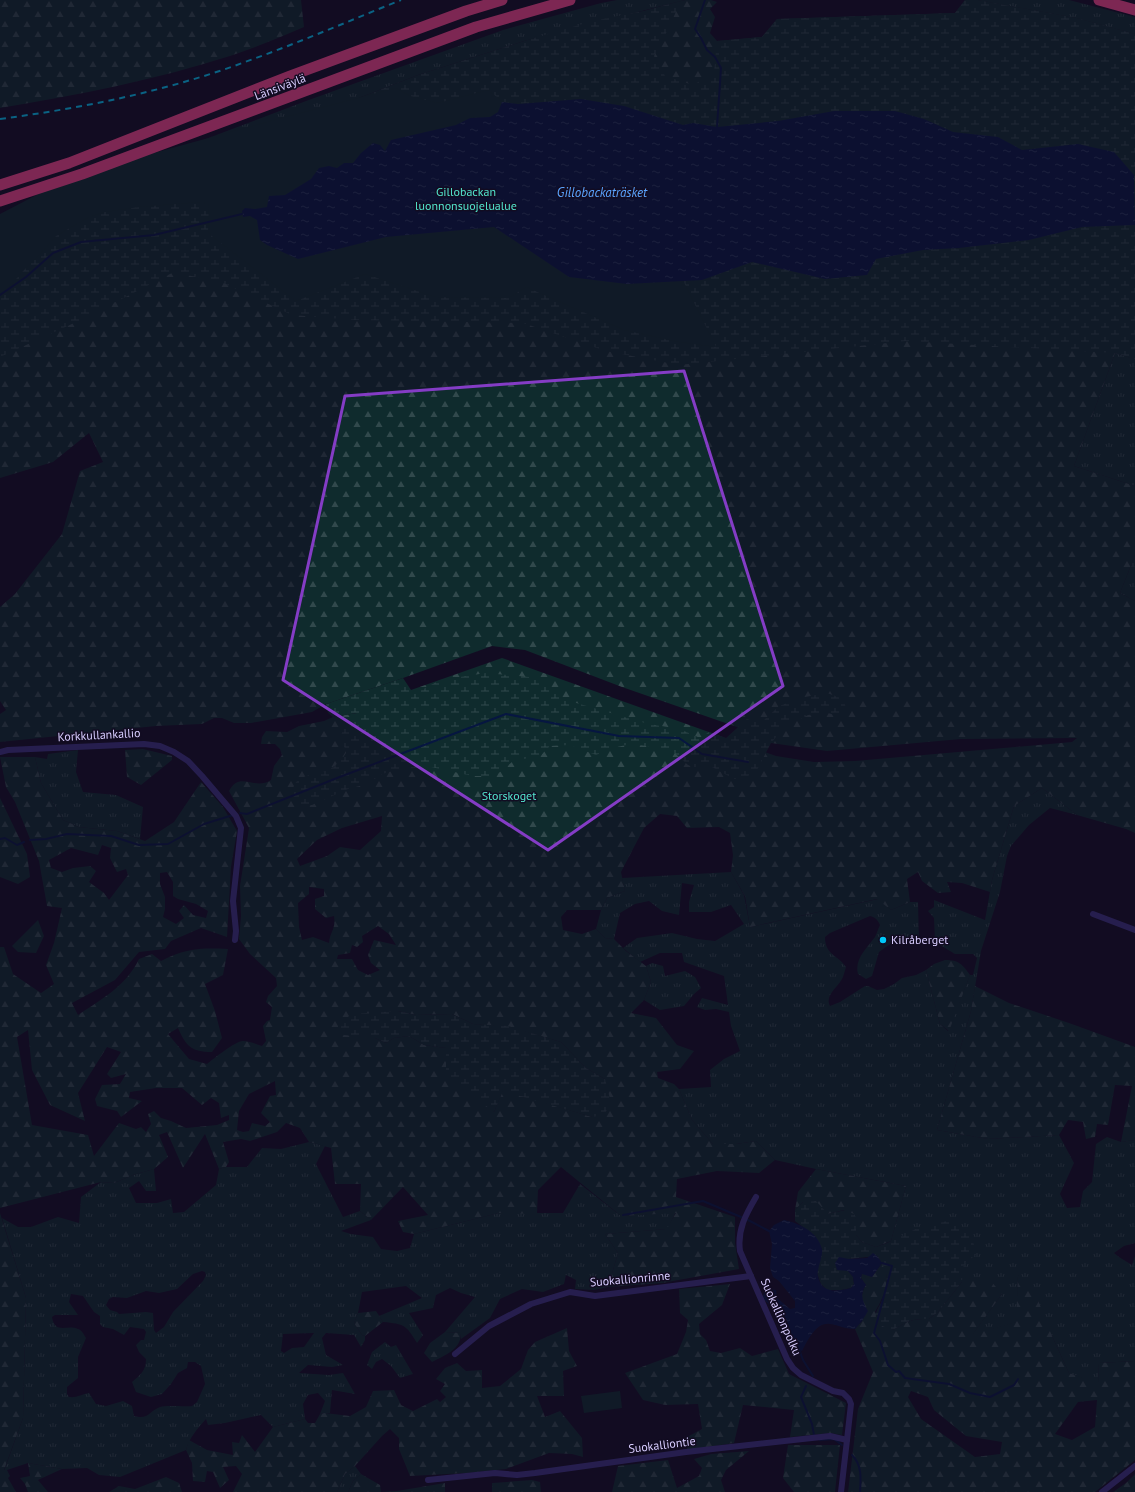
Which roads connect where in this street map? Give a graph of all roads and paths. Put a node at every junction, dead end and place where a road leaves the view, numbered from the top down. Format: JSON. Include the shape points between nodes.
{"nodes":[{"id":1,"x":502,"y":0,"type":"edge"},
{"id":2,"x":570,"y":0,"type":"edge"},
{"id":3,"x":1099,"y":0,"type":"edge"},
{"id":4,"x":1135,"y":10,"type":"edge"},
{"id":5,"x":0,"y":185,"type":"edge"},
{"id":6,"x":0,"y":201,"type":"edge"},
{"id":7,"x":0,"y":752,"type":"edge"},
{"id":8,"x":1093,"y":914,"type":"dead end"},
{"id":9,"x":1135,"y":930,"type":"edge"},
{"id":10,"x":234,"y":940,"type":"dead end"},
{"id":11,"x":756,"y":1197,"type":"dead end"},
{"id":12,"x":751,"y":1276,"type":"junction"},
{"id":13,"x":455,"y":1354,"type":"dead end"},
{"id":14,"x":847,"y":1440,"type":"junction"},
{"id":15,"x":1135,"y":1466,"type":"edge"},
{"id":16,"x":428,"y":1480,"type":"dead end"},
{"id":17,"x":841,"y":1492,"type":"edge"},
{"id":18,"x":1102,"y":1492,"type":"edge"}],
"edges":[{"from":1,"to":5,"type":"highway","name":"Länsiväylä","via":[[415,29],[290,76],[69,163]]},
{"from":2,"to":6,"type":"highway","name":"Länsiväylä","via":[[476,27],[82,174]]},
{"from":3,"to":4,"type":"highway"},
{"from":7,"to":10,"type":"street","name":"Korkkullankallio","via":[[144,744],[167,749],[188,762],[228,805],[241,828],[233,901],[236,931]]},
{"from":8,"to":9,"type":"street"},
{"from":11,"to":12,"type":"street","name":"Suokallionpolku","via":[[745,1217],[738,1240]]},
{"from":12,"to":13,"type":"street","name":"Suokallionrinne","via":[[595,1296],[570,1292],[561,1294],[531,1304],[488,1326]]},
{"from":12,"to":14,"type":"street","name":"Suokallionpolku","via":[[793,1368],[801,1375],[833,1391],[843,1393],[849,1399],[851,1404]]},
{"from":14,"to":16,"type":"street","name":"Suokalliontie","via":[[830,1436],[517,1475],[495,1473]]},
{"from":14,"to":17,"type":"street"},
{"from":15,"to":18,"type":"street"}]}
